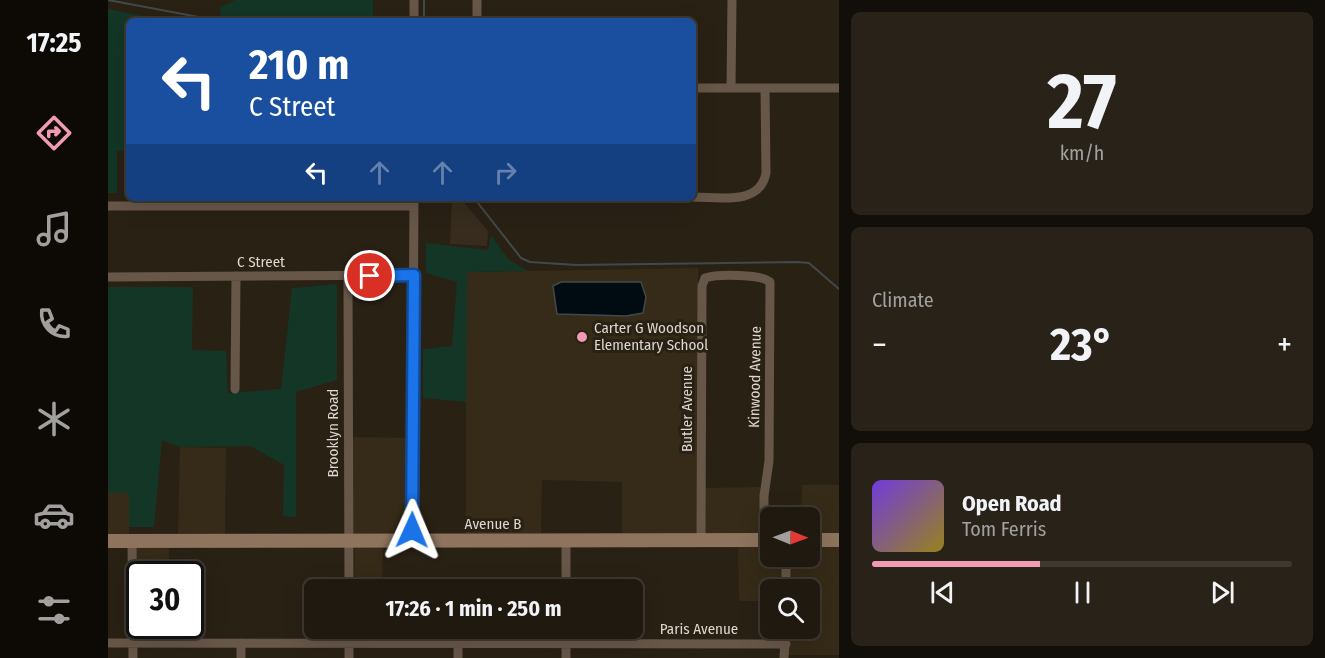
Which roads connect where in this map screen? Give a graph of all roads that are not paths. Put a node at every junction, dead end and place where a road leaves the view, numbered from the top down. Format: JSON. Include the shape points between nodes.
{"nodes":[{"id":1,"x":414,"y":0,"type":"edge"},
{"id":2,"x":477,"y":0,"type":"edge"},
{"id":3,"x":732,"y":0,"type":"edge"},
{"id":4,"x":414,"y":18,"type":"edge"},
{"id":5,"x":477,"y":18,"type":"edge"},
{"id":6,"x":696,"y":88,"type":"edge"},
{"id":7,"x":732,"y":88,"type":"junction"},
{"id":8,"x":765,"y":88,"type":"junction"},
{"id":9,"x":839,"y":88,"type":"edge"},
{"id":10,"x":696,"y":197,"type":"edge"},
{"id":11,"x":414,"y":202,"type":"edge"},
{"id":12,"x":108,"y":206,"type":"edge"},
{"id":13,"x":414,"y":275,"type":"junction"},
{"id":14,"x":236,"y":276,"type":"junction"},
{"id":15,"x":108,"y":277,"type":"edge"},
{"id":16,"x":348,"y":277,"type":"junction"},
{"id":17,"x":705,"y":278,"type":"joint"},
{"id":18,"x":235,"y":388,"type":"dead end"},
{"id":19,"x":765,"y":507,"type":"edge"},
{"id":20,"x":348,"y":540,"type":"junction"},
{"id":21,"x":566,"y":540,"type":"junction"},
{"id":22,"x":701,"y":540,"type":"junction"},
{"id":23,"x":760,"y":540,"type":"edge"},
{"id":24,"x":820,"y":540,"type":"edge"},
{"id":25,"x":839,"y":540,"type":"edge"},
{"id":26,"x":108,"y":541,"type":"edge"},
{"id":27,"x":132,"y":541,"type":"junction"},
{"id":28,"x":412,"y":541,"type":"junction"},
{"id":29,"x":349,"y":579,"type":"edge"},
{"id":30,"x":566,"y":579,"type":"edge"},
{"id":31,"x":349,"y":639,"type":"edge"},
{"id":32,"x":566,"y":639,"type":"edge"},
{"id":33,"x":786,"y":639,"type":"edge"},
{"id":34,"x":108,"y":643,"type":"edge"},
{"id":35,"x":133,"y":643,"type":"junction"},
{"id":36,"x":241,"y":643,"type":"junction"},
{"id":37,"x":349,"y":643,"type":"junction"},
{"id":38,"x":566,"y":643,"type":"junction"},
{"id":39,"x":458,"y":644,"type":"junction"},
{"id":40,"x":786,"y":644,"type":"junction"},
{"id":41,"x":133,"y":658,"type":"edge"},
{"id":42,"x":241,"y":658,"type":"edge"},
{"id":43,"x":349,"y":658,"type":"edge"},
{"id":44,"x":458,"y":658,"type":"edge"},
{"id":45,"x":566,"y":658,"type":"edge"},
{"id":46,"x":784,"y":658,"type":"edge"}],
"edges":[{"from":1,"to":4,"type":"street"},
{"from":2,"to":5,"type":"street"},
{"from":3,"to":7,"type":"street"},
{"from":6,"to":7,"type":"street"},
{"from":7,"to":8,"type":"street"},
{"from":8,"to":9,"type":"street"},
{"from":8,"to":10,"type":"street","via":[[766,173],[762,185],[748,196]]},
{"from":11,"to":12,"type":"street"},
{"from":11,"to":13,"type":"street"},
{"from":13,"to":16,"type":"street","name":"C Street"},
{"from":13,"to":28,"type":"street"},
{"from":14,"to":15,"type":"street","name":"C Street"},
{"from":14,"to":16,"type":"street","name":"C Street"},
{"from":14,"to":18,"type":"street"},
{"from":16,"to":20,"type":"street","name":"Brooklyn Road"},
{"from":17,"to":19,"type":"street","name":"Kinwood Avenue","via":[[760,277],[770,282]]},
{"from":17,"to":22,"type":"street","name":"Butler Avenue"},
{"from":20,"to":27,"type":"main road","name":"Avenue B"},
{"from":20,"to":28,"type":"main road","name":"Avenue B"},
{"from":20,"to":29,"type":"street","name":"Brooklyn Road"},
{"from":21,"to":22,"type":"main road","name":"Avenue B"},
{"from":21,"to":28,"type":"main road","name":"Avenue B"},
{"from":21,"to":30,"type":"street"},
{"from":22,"to":23,"type":"main road","name":"Avenue B"},
{"from":24,"to":25,"type":"main road"},
{"from":26,"to":27,"type":"main road","name":"Avenue B"},
{"from":27,"to":35,"type":"street"},
{"from":31,"to":37,"type":"street"},
{"from":32,"to":38,"type":"street"},
{"from":33,"to":40,"type":"street"},
{"from":34,"to":35,"type":"street","name":"Paris Avenue"},
{"from":35,"to":36,"type":"street","name":"Paris Avenue"},
{"from":35,"to":41,"type":"street"},
{"from":36,"to":37,"type":"street","name":"Paris Avenue"},
{"from":36,"to":42,"type":"street"},
{"from":37,"to":39,"type":"street","name":"Paris Avenue"},
{"from":37,"to":43,"type":"street"},
{"from":38,"to":39,"type":"street","name":"Paris Avenue"},
{"from":38,"to":40,"type":"street","name":"Paris Avenue"},
{"from":38,"to":45,"type":"street"},
{"from":39,"to":44,"type":"street"},
{"from":40,"to":46,"type":"street"}]}
